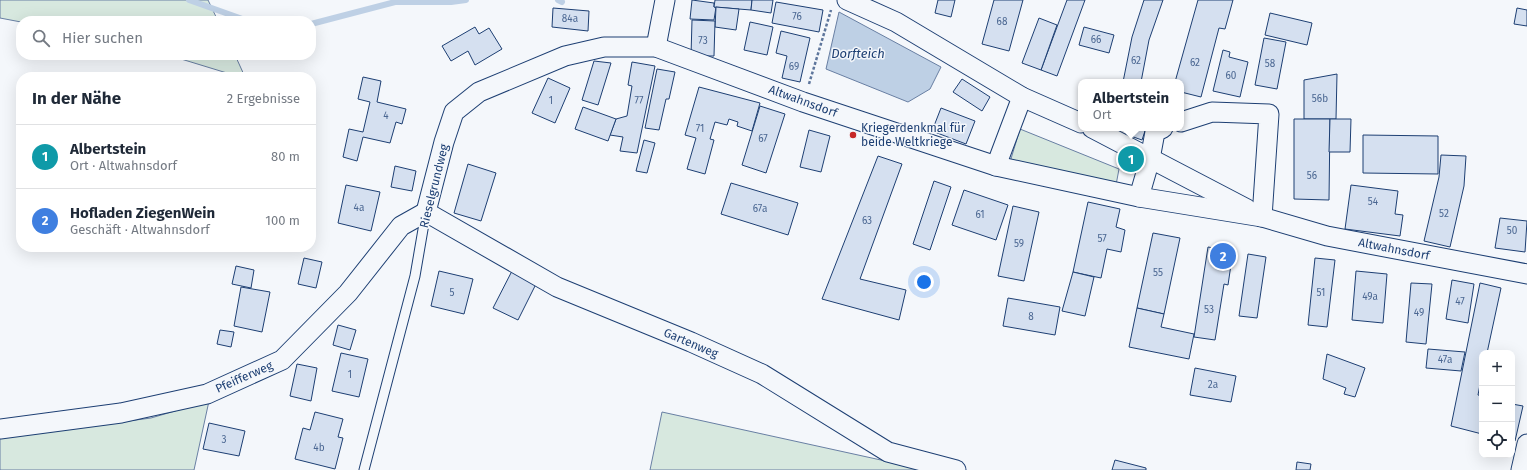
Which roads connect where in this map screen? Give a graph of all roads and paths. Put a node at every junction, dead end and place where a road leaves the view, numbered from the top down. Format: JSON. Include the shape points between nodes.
{"nodes":[{"id":1,"x":665,"y":0,"type":"edge"},
{"id":2,"x":839,"y":4,"type":"edge"},
{"id":3,"x":656,"y":46,"type":"junction"},
{"id":4,"x":1022,"y":97,"type":"junction"},
{"id":5,"x":803,"y":102,"type":"junction"},
{"id":6,"x":1184,"y":121,"type":"edge"},
{"id":7,"x":1078,"y":122,"type":"edge"},
{"id":8,"x":1098,"y":131,"type":"edge"},
{"id":9,"x":1157,"y":131,"type":"edge"},
{"id":10,"x":1150,"y":159,"type":"junction"},
{"id":11,"x":996,"y":166,"type":"junction"},
{"id":12,"x":1139,"y":197,"type":"junction"},
{"id":13,"x":426,"y":212,"type":"junction"},
{"id":14,"x":1262,"y":217,"type":"junction"},
{"id":15,"x":1527,"y":274,"type":"edge"},
{"id":16,"x":0,"y":429,"type":"edge"},
{"id":17,"x":1527,"y":444,"type":"edge"},
{"id":18,"x":364,"y":470,"type":"edge"},
{"id":19,"x":956,"y":470,"type":"edge"},
{"id":20,"x":1521,"y":470,"type":"edge"}],
"edges":[{"from":1,"to":3,"type":"street"},
{"from":2,"to":4,"type":"street","via":[[896,22]]},
{"from":2,"to":5,"type":"path"},
{"from":3,"to":5,"type":"street","name":"Altwahnsdorf"},
{"from":3,"to":13,"type":"street","name":"Rieselgrundweg","via":[[604,47],[565,56],[479,92],[454,112]]},
{"from":4,"to":7,"type":"street"},
{"from":4,"to":11,"type":"street"},
{"from":5,"to":11,"type":"street","name":"Altwahnsdorf"},
{"from":6,"to":14,"type":"street","via":[[1212,112],[1269,114]]},
{"from":8,"to":10,"type":"street","name":"Altwahnsdorf"},
{"from":9,"to":10,"type":"street"},
{"from":10,"to":12,"type":"street"},
{"from":10,"to":14,"type":"street","name":"Altwahnsdorf"},
{"from":11,"to":12,"type":"street","name":"Altwahnsdorf"},
{"from":12,"to":14,"type":"street","name":"Altwahnsdorf"},
{"from":13,"to":16,"type":"street","name":"Pfeifferweg","via":[[401,226],[348,293],[282,360],[208,394],[120,413]]},
{"from":13,"to":18,"type":"lane","name":"Rieselgrundweg","via":[[415,276]]},
{"from":13,"to":19,"type":"street","name":"Gartenweg","via":[[557,287],[762,374],[888,452]]},
{"from":14,"to":15,"type":"street","name":"Altwahnsdorf","via":[[1327,236]]},
{"from":17,"to":20,"type":"street"}]}
